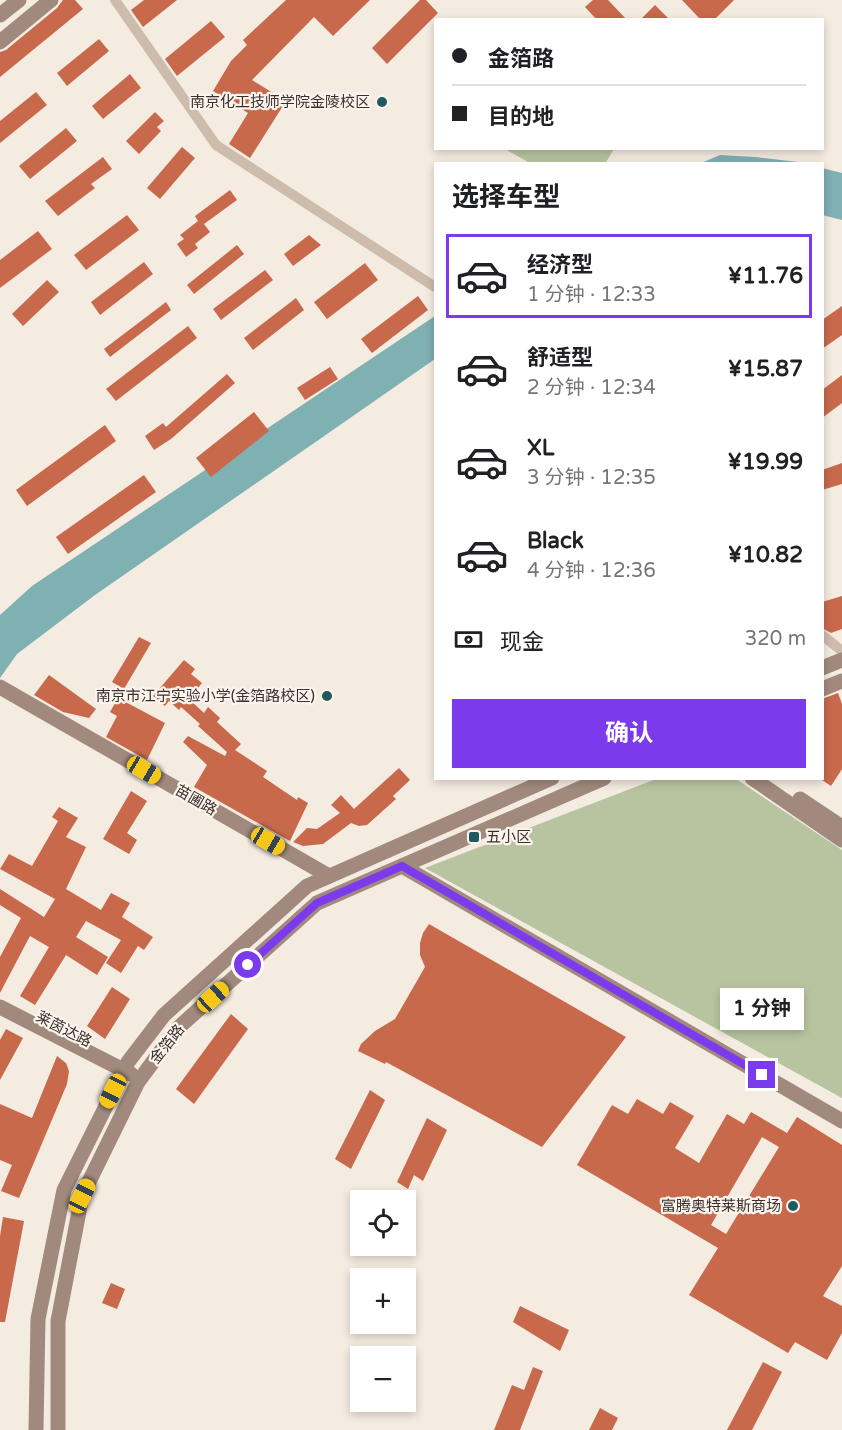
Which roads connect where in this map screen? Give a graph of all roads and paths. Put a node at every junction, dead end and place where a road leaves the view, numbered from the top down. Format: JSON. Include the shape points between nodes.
{"nodes":[{"id":1,"x":19,"y":0,"type":"edge"},
{"id":2,"x":51,"y":0,"type":"edge"},
{"id":3,"x":115,"y":0,"type":"edge"},
{"id":4,"x":0,"y":15,"type":"edge"},
{"id":5,"x":0,"y":42,"type":"edge"},
{"id":6,"x":434,"y":286,"type":"edge"},
{"id":7,"x":824,"y":637,"type":"edge"},
{"id":8,"x":842,"y":651,"type":"edge"},
{"id":9,"x":842,"y":660,"type":"edge"},
{"id":10,"x":824,"y":667,"type":"edge"},
{"id":11,"x":842,"y":681,"type":"edge"},
{"id":12,"x":0,"y":687,"type":"edge"},
{"id":13,"x":824,"y":688,"type":"edge"},
{"id":14,"x":547,"y":780,"type":"edge"},
{"id":15,"x":599,"y":780,"type":"edge"},
{"id":16,"x":755,"y":780,"type":"edge"},
{"id":17,"x":773,"y":780,"type":"edge"},
{"id":18,"x":842,"y":827,"type":"edge"},
{"id":19,"x":842,"y":840,"type":"edge"},
{"id":20,"x":402,"y":866,"type":"junction"},
{"id":21,"x":329,"y":876,"type":"junction"},
{"id":22,"x":0,"y":996,"type":"edge"},
{"id":23,"x":0,"y":1007,"type":"edge"},
{"id":24,"x":125,"y":1066,"type":"junction"},
{"id":25,"x":141,"y":1079,"type":"junction"},
{"id":26,"x":842,"y":1121,"type":"edge"},
{"id":27,"x":36,"y":1430,"type":"edge"},
{"id":28,"x":58,"y":1430,"type":"edge"}],
"edges":[{"from":1,"to":4,"type":"main road"},
{"from":2,"to":5,"type":"main road"},
{"from":3,"to":6,"type":"street","via":[[216,145]]},
{"from":7,"to":8,"type":"street"},
{"from":9,"to":10,"type":"main road"},
{"from":11,"to":13,"type":"main road"},
{"from":12,"to":21,"type":"main road","name":"苗圃路"},
{"from":14,"to":21,"type":"main road","name":"金箔路"},
{"from":15,"to":20,"type":"main road","name":"金箔路"},
{"from":16,"to":19,"type":"main road"},
{"from":17,"to":18,"type":"main road"},
{"from":20,"to":25,"type":"main road","name":"金箔路","via":[[317,903],[178,1028]]},
{"from":20,"to":26,"type":"main road"},
{"from":21,"to":24,"type":"main road","name":"金箔路","via":[[307,886],[164,1015]]},
{"from":22,"to":24,"type":"main road","name":"莱茵达路"},
{"from":23,"to":24,"type":"main road"},
{"from":24,"to":25,"type":"main road"},
{"from":24,"to":27,"type":"main road","name":"金箔路","via":[[64,1190],[38,1318]]},
{"from":25,"to":28,"type":"main road","name":"金箔路","via":[[82,1196],[58,1321]]}]}
